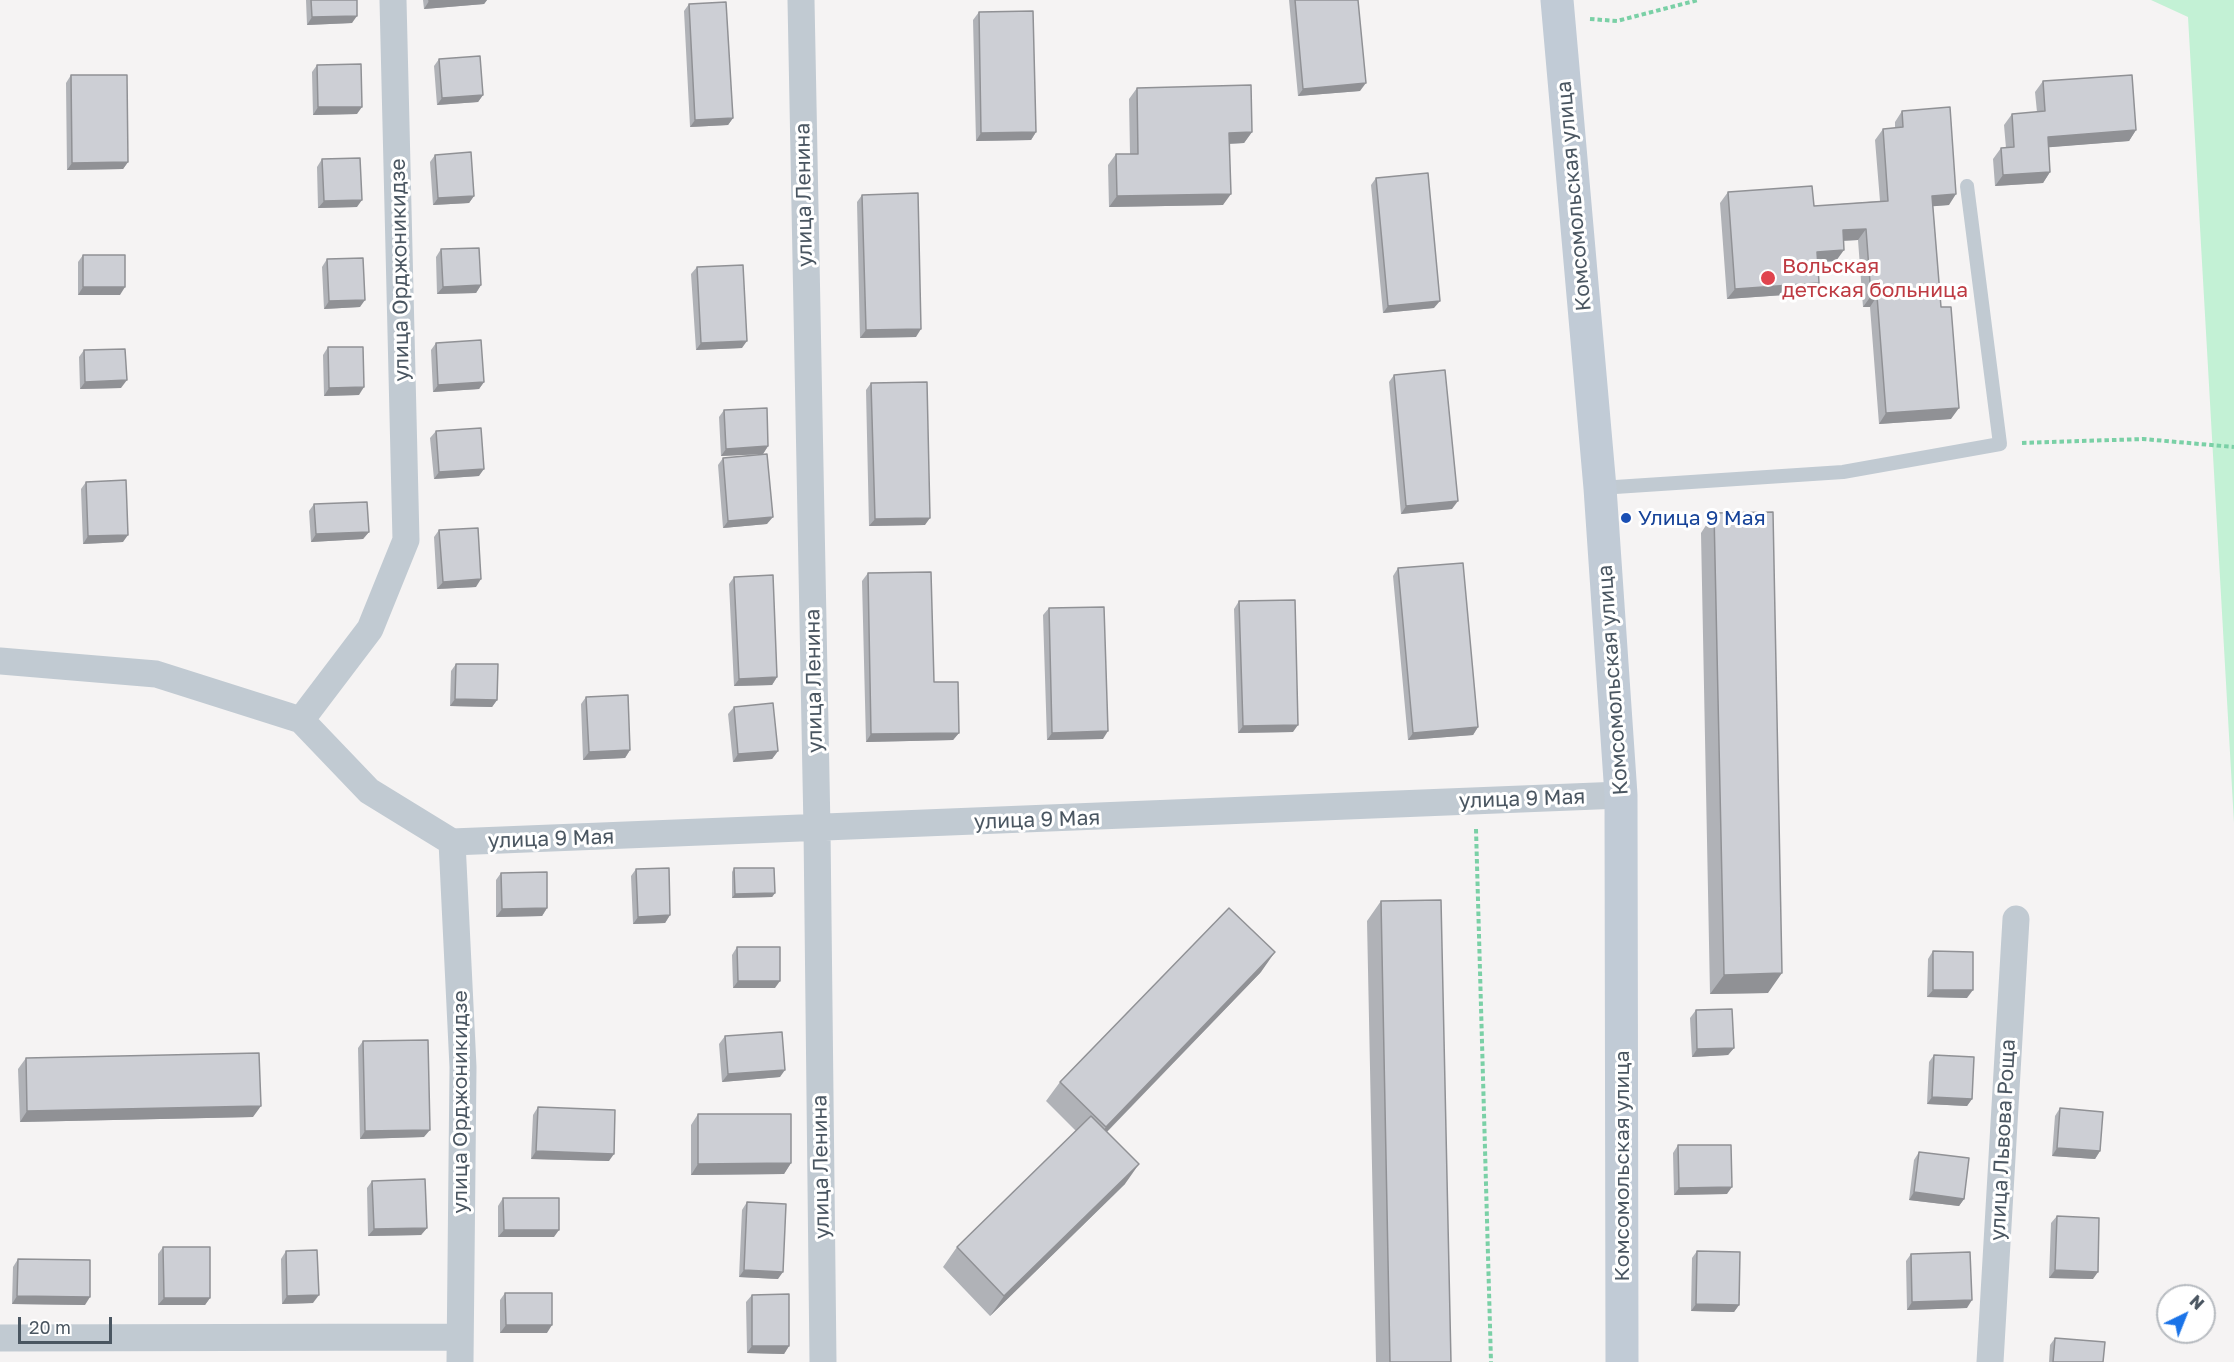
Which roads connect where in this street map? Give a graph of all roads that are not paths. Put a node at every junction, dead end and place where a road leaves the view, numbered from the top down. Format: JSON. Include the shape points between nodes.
{"nodes":[{"id":1,"x":393,"y":0,"type":"edge"},
{"id":2,"x":801,"y":0,"type":"edge"},
{"id":3,"x":1558,"y":8,"type":"edge"},
{"id":4,"x":1967,"y":186,"type":"dead end"},
{"id":5,"x":1600,"y":488,"type":"junction"},
{"id":6,"x":0,"y":661,"type":"edge"},
{"id":7,"x":301,"y":720,"type":"junction"},
{"id":8,"x":1621,"y":795,"type":"junction"},
{"id":9,"x":817,"y":829,"type":"junction"},
{"id":10,"x":452,"y":842,"type":"junction"},
{"id":11,"x":2016,"y":919,"type":"dead end"},
{"id":12,"x":0,"y":1338,"type":"edge"},
{"id":13,"x":459,"y":1349,"type":"edge"},
{"id":14,"x":823,"y":1362,"type":"edge"},
{"id":15,"x":1622,"y":1362,"type":"edge"},
{"id":16,"x":1990,"y":1362,"type":"edge"}],
"edges":[{"from":1,"to":7,"type":"street","name":"улица Орджоникидзе","via":[[406,540],[370,629]]},
{"from":2,"to":9,"type":"street","name":"улица Ленина"},
{"from":3,"to":5,"type":"main road","name":"Комсомольская улица"},
{"from":4,"to":5,"type":"lane","via":[[2000,444],[1843,472]]},
{"from":5,"to":8,"type":"main road","name":"Комсомольская улица"},
{"from":6,"to":7,"type":"street","via":[[156,674]]},
{"from":7,"to":10,"type":"street","via":[[369,790]]},
{"from":8,"to":9,"type":"street","name":"улица 9 Мая"},
{"from":8,"to":15,"type":"main road","name":"Комсомольская улица"},
{"from":9,"to":10,"type":"street","name":"улица 9 Мая"},
{"from":9,"to":14,"type":"street","name":"улица Ленина"},
{"from":10,"to":13,"type":"street","name":"улица Орджоникидзе","via":[[463,1067]]},
{"from":11,"to":16,"type":"street","name":"улица Львова Роща"},
{"from":12,"to":13,"type":"street"}]}
